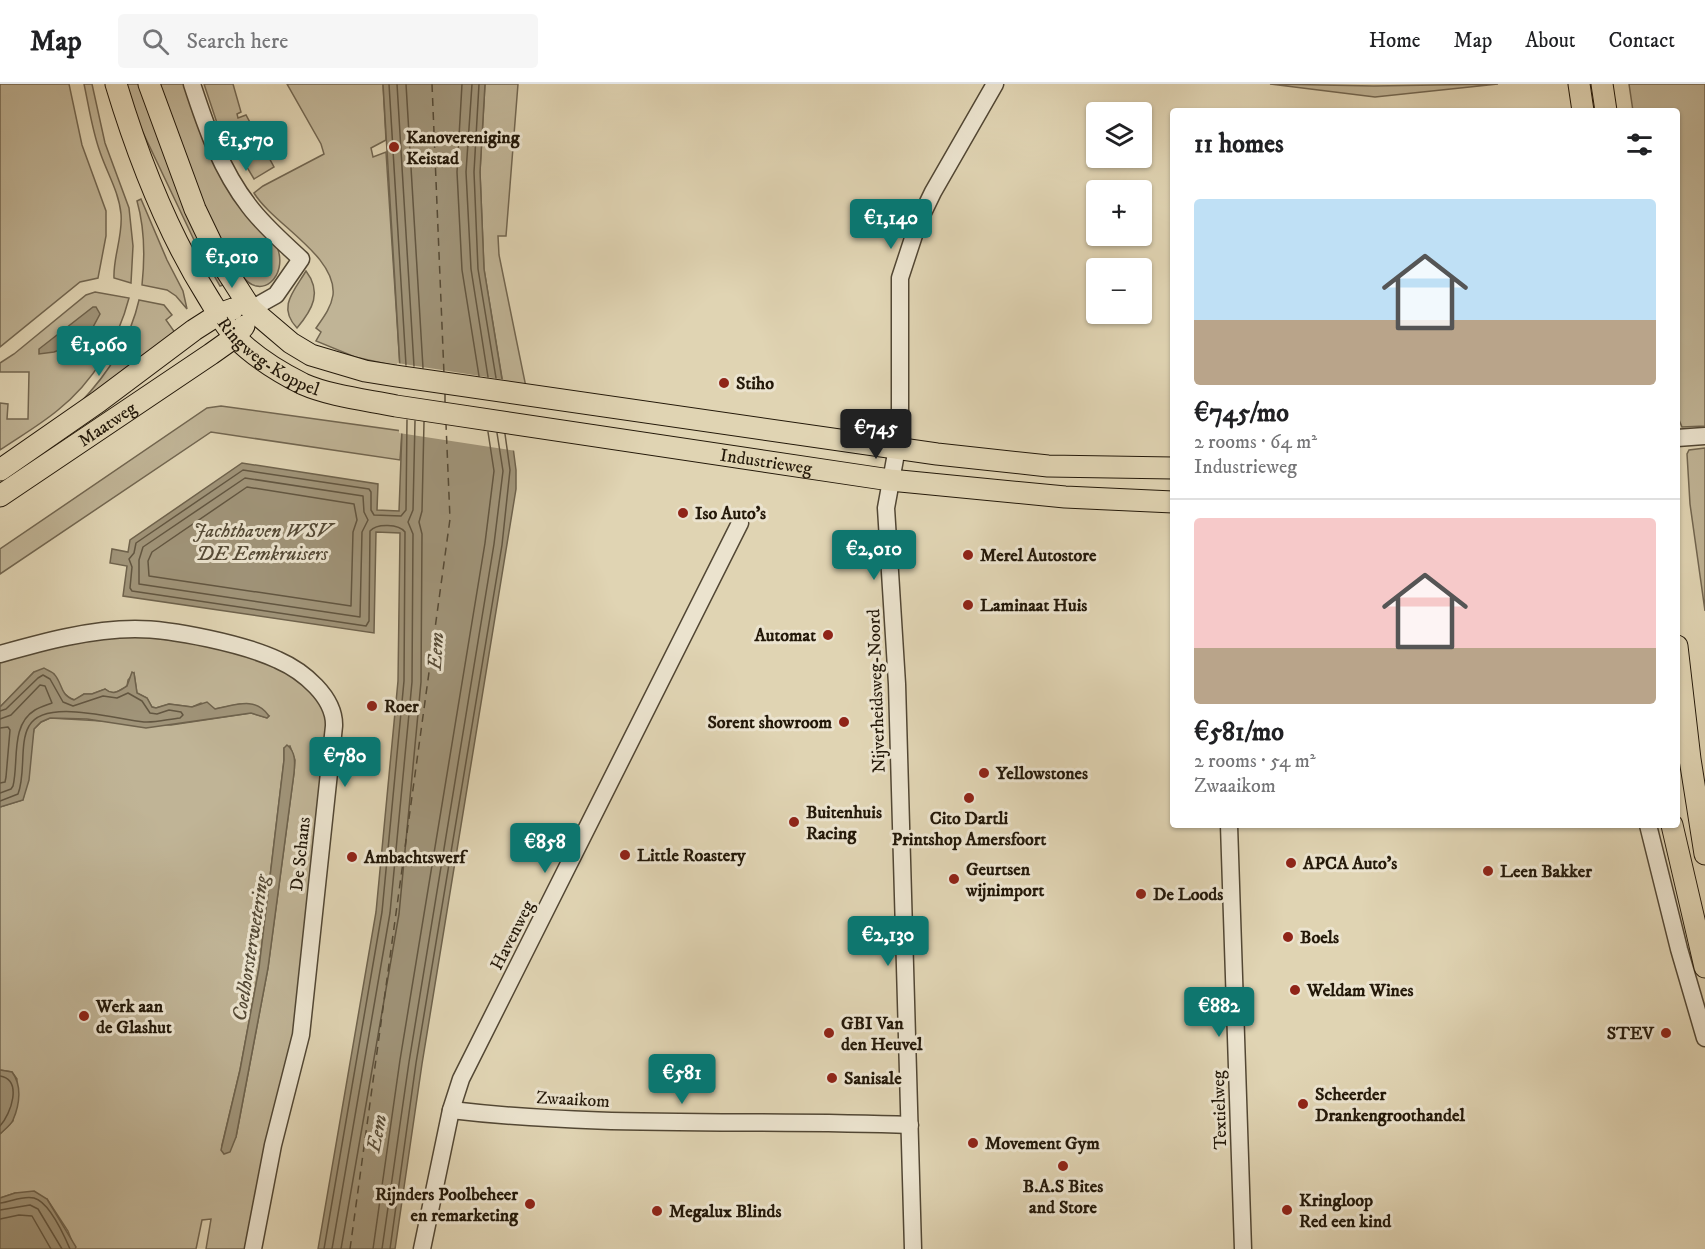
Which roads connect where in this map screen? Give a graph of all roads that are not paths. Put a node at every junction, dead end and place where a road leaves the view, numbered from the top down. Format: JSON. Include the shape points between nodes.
{"nodes":[{"id":1,"x":116,"y":84,"type":"edge"},
{"id":2,"x":149,"y":84,"type":"edge"},
{"id":3,"x":192,"y":84,"type":"edge"},
{"id":4,"x":995,"y":84,"type":"edge"},
{"id":5,"x":1579,"y":84,"type":"edge"},
{"id":6,"x":1602,"y":84,"type":"edge"},
{"id":7,"x":1583,"y":108,"type":"edge"},
{"id":8,"x":1606,"y":108,"type":"edge"},
{"id":9,"x":251,"y":309,"type":"junction"},
{"id":10,"x":219,"y":314,"type":"junction"},
{"id":11,"x":235,"y":337,"type":"junction"},
{"id":12,"x":396,"y":376,"type":"joint"},
{"id":13,"x":396,"y":406,"type":"joint"},
{"id":14,"x":1705,"y":436,"type":"edge"},
{"id":15,"x":1680,"y":438,"type":"edge"},
{"id":16,"x":897,"y":448,"type":"junction"},
{"id":17,"x":1170,"y":468,"type":"edge"},
{"id":18,"x":0,"y":470,"type":"edge"},
{"id":19,"x":890,"y":480,"type":"junction"},
{"id":20,"x":0,"y":496,"type":"edge"},
{"id":21,"x":1170,"y":502,"type":"edge"},
{"id":22,"x":740,"y":523,"type":"dead end"},
{"id":23,"x":0,"y":654,"type":"edge"},
{"id":24,"x":1680,"y":675,"type":"edge"},
{"id":25,"x":1229,"y":828,"type":"edge"},
{"id":26,"x":1649,"y":828,"type":"edge"},
{"id":27,"x":1673,"y":828,"type":"edge"},
{"id":28,"x":1705,"y":854,"type":"edge"},
{"id":29,"x":1705,"y":967,"type":"edge"},
{"id":30,"x":1705,"y":1038,"type":"edge"},
{"id":31,"x":451,"y":1110,"type":"junction"},
{"id":32,"x":910,"y":1125,"type":"junction"},
{"id":33,"x":253,"y":1249,"type":"edge"},
{"id":34,"x":422,"y":1249,"type":"edge"},
{"id":35,"x":913,"y":1249,"type":"edge"},
{"id":36,"x":1242,"y":1249,"type":"edge"}],
"edges":[{"from":1,"to":10,"type":"main road","name":"Ringweg-Koppel","via":[[165,213],[190,268]]},
{"from":2,"to":9,"type":"main road","name":"Ringweg-Koppel","via":[[195,209],[219,259]]},
{"from":3,"to":9,"type":"street","via":[[218,156],[233,184],[258,217],[301,259],[276,295]]},
{"from":4,"to":16,"type":"street","name":"Nijverheidsweg-Noord","via":[[933,192],[900,278]]},
{"from":5,"to":7,"type":"main road"},
{"from":6,"to":8,"type":"main road"},
{"from":9,"to":10,"type":"main road","name":"Maatweg","via":[[236,308]]},
{"from":9,"to":11,"type":"main road","name":"Maatweg"},
{"from":9,"to":12,"type":"main road","name":"Ringweg-Koppel","via":[[311,355]]},
{"from":10,"to":11,"type":"main road","name":"Ringweg-Koppel"},
{"from":10,"to":18,"type":"main road","name":"Maatweg"},
{"from":11,"to":13,"type":"main road","name":"Ringweg-Koppel","via":[[272,367],[306,385]]},
{"from":11,"to":20,"type":"main road","name":"Maatweg"},
{"from":12,"to":16,"type":"main road","name":"Industrieweg"},
{"from":13,"to":19,"type":"main road","name":"Industrieweg"},
{"from":14,"to":15,"type":"street"},
{"from":16,"to":17,"type":"main road","name":"Industrieweg","via":[[1048,466]]},
{"from":16,"to":19,"type":"street","name":"Nijverheidsweg-Noord"},
{"from":19,"to":21,"type":"main road","name":"Industrieweg","via":[[1065,497]]},
{"from":19,"to":32,"type":"street","name":"Nijverheidsweg-Noord","via":[[886,508],[897,695]]},
{"from":22,"to":31,"type":"street","name":"Havenweg","via":[[461,1080]]},
{"from":23,"to":33,"type":"street","name":"De Schans","via":[[92,633],[135,629],[172,633],[235,645],[280,660],[320,691],[330,704],[334,726],[303,1023],[273,1144]]},
{"from":24,"to":28,"type":"main road"},
{"from":25,"to":36,"type":"street","name":"Textielweg"},
{"from":26,"to":30,"type":"street"},
{"from":27,"to":29,"type":"main road"},
{"from":31,"to":32,"type":"street","name":"Zwaaikom","via":[[647,1121]]},
{"from":31,"to":34,"type":"street","name":"Havenweg"},
{"from":32,"to":35,"type":"street","name":"Nijverheidsweg-Noord"}]}
